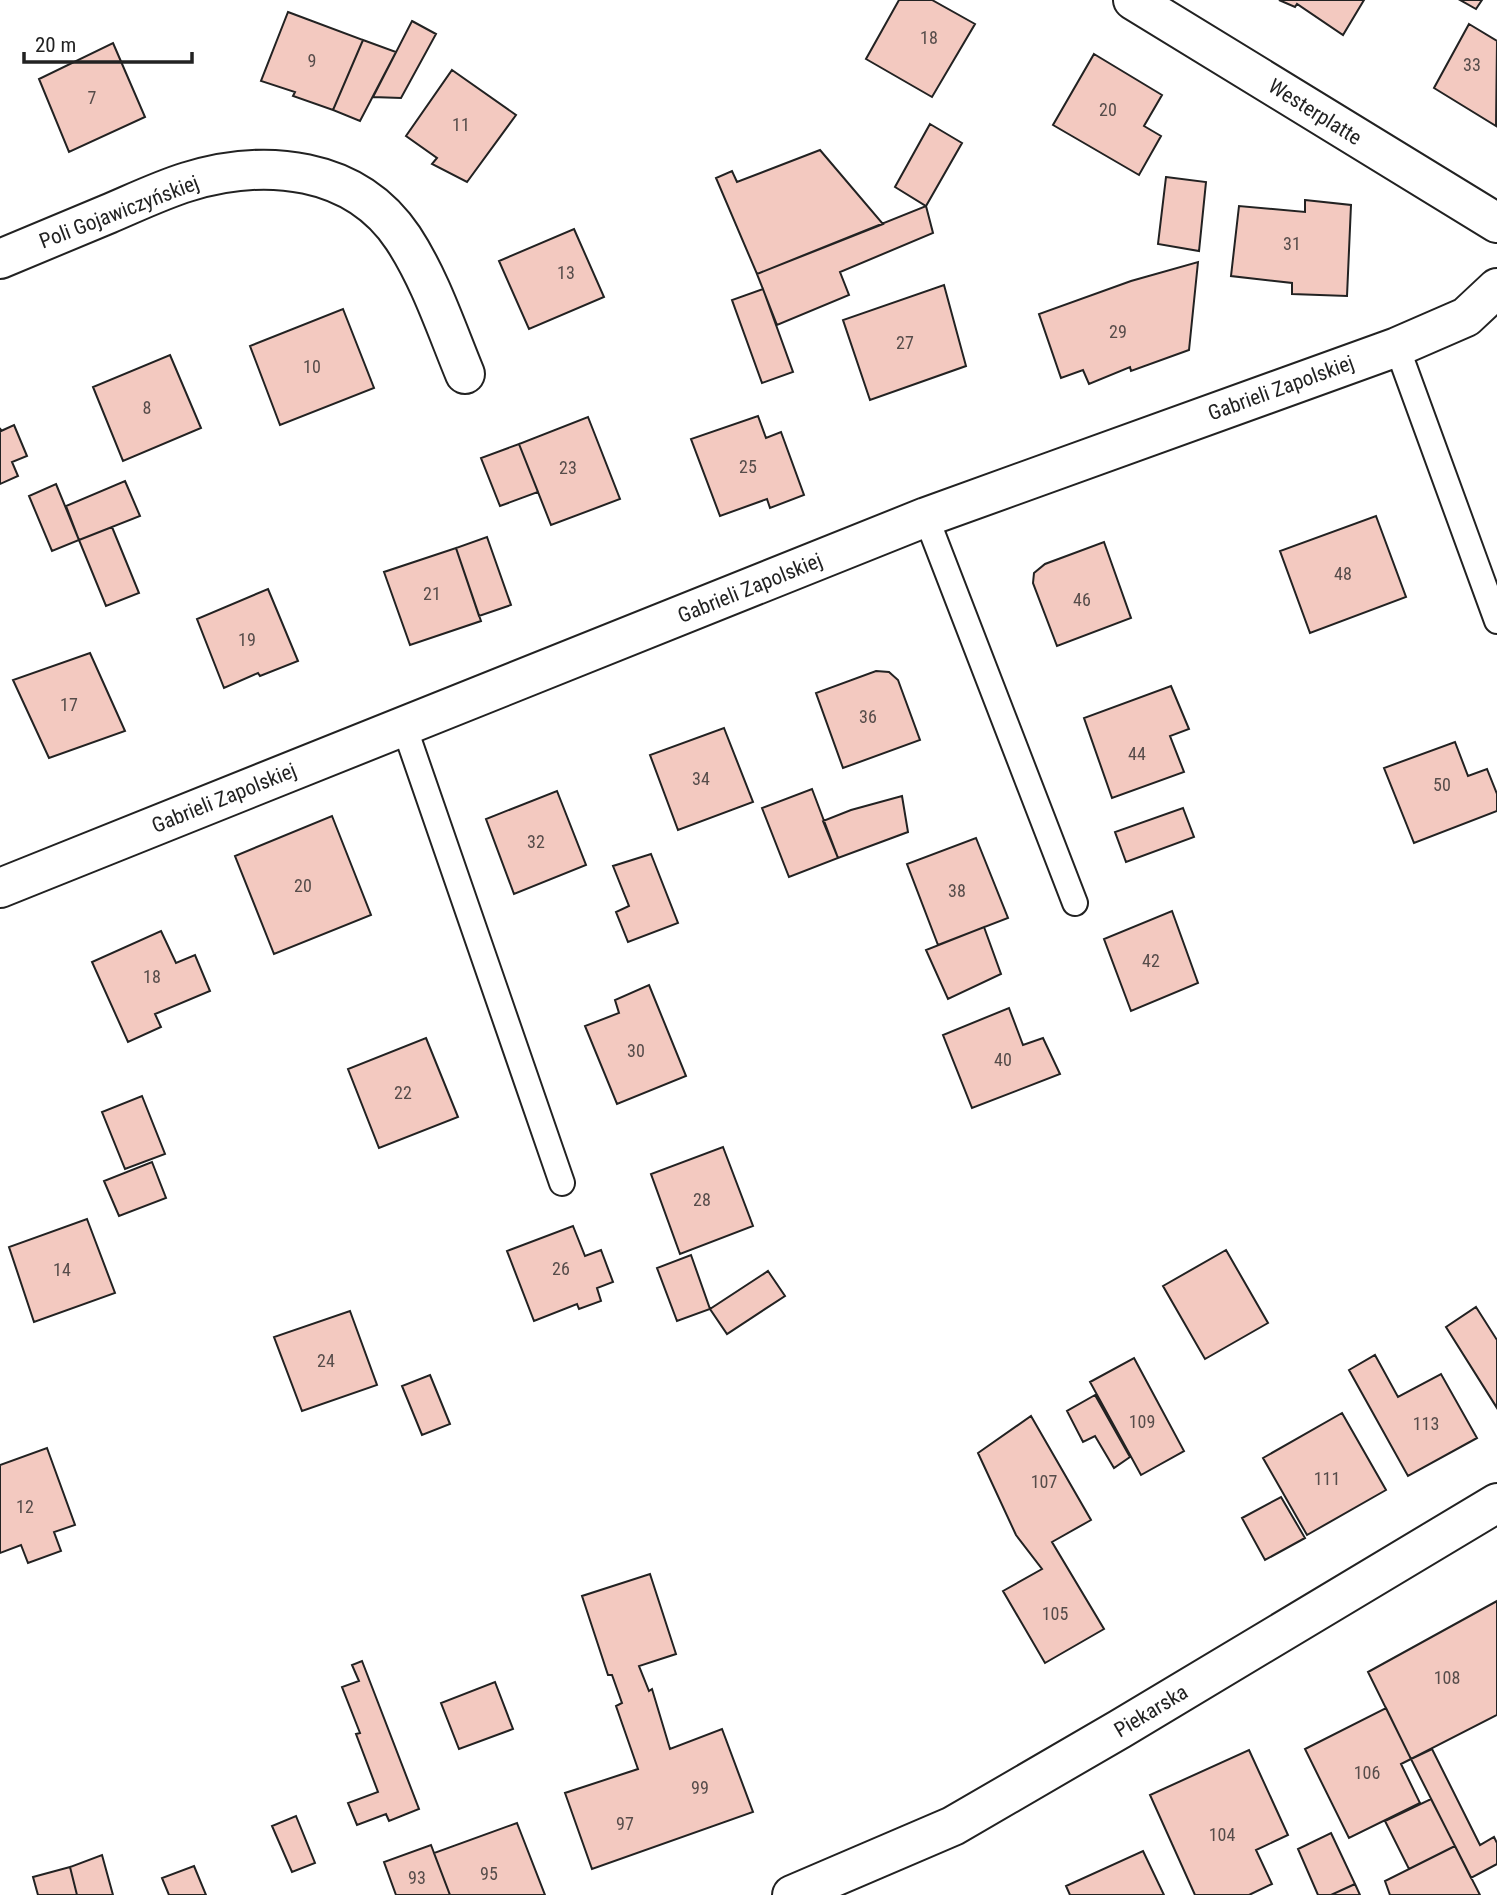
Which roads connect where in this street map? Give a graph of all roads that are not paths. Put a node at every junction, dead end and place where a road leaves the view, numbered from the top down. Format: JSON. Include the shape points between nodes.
{"nodes":[{"id":1,"x":1133,"y":0,"type":"edge"},
{"id":2,"x":1497,"y":223,"type":"edge"},
{"id":3,"x":0,"y":259,"type":"edge"},
{"id":4,"x":1497,"y":288,"type":"edge"},
{"id":5,"x":1397,"y":346,"type":"junction"},
{"id":6,"x":465,"y":373,"type":"dead end"},
{"id":7,"x":926,"y":517,"type":"junction"},
{"id":8,"x":1497,"y":621,"type":"edge"},
{"id":9,"x":404,"y":726,"type":"junction"},
{"id":10,"x":0,"y":888,"type":"edge"},
{"id":11,"x":1074,"y":903,"type":"dead end"},
{"id":12,"x":562,"y":1183,"type":"dead end"},
{"id":13,"x":1497,"y":1503,"type":"edge"},
{"id":14,"x":792,"y":1895,"type":"edge"}],
"edges":[{"from":1,"to":2,"type":"street","name":"Westerplatte"},
{"from":3,"to":6,"type":"street","name":"Poli Gojawiczyńskiej","via":[[188,181],[239,172],[293,170],[340,184],[370,200],[402,237],[430,288]]},
{"from":4,"to":5,"type":"street","name":"Gabrieli Zapolskiej","via":[[1466,317]]},
{"from":5,"to":7,"type":"street","name":"Gabrieli Zapolskiej"},
{"from":5,"to":8,"type":"lane"},
{"from":7,"to":9,"type":"street","name":"Gabrieli Zapolskiej"},
{"from":7,"to":11,"type":"lane"},
{"from":9,"to":10,"type":"street","name":"Gabrieli Zapolskiej"},
{"from":9,"to":12,"type":"lane"},
{"from":13,"to":14,"type":"street","name":"Piekarska","via":[[953,1825]]}]}
